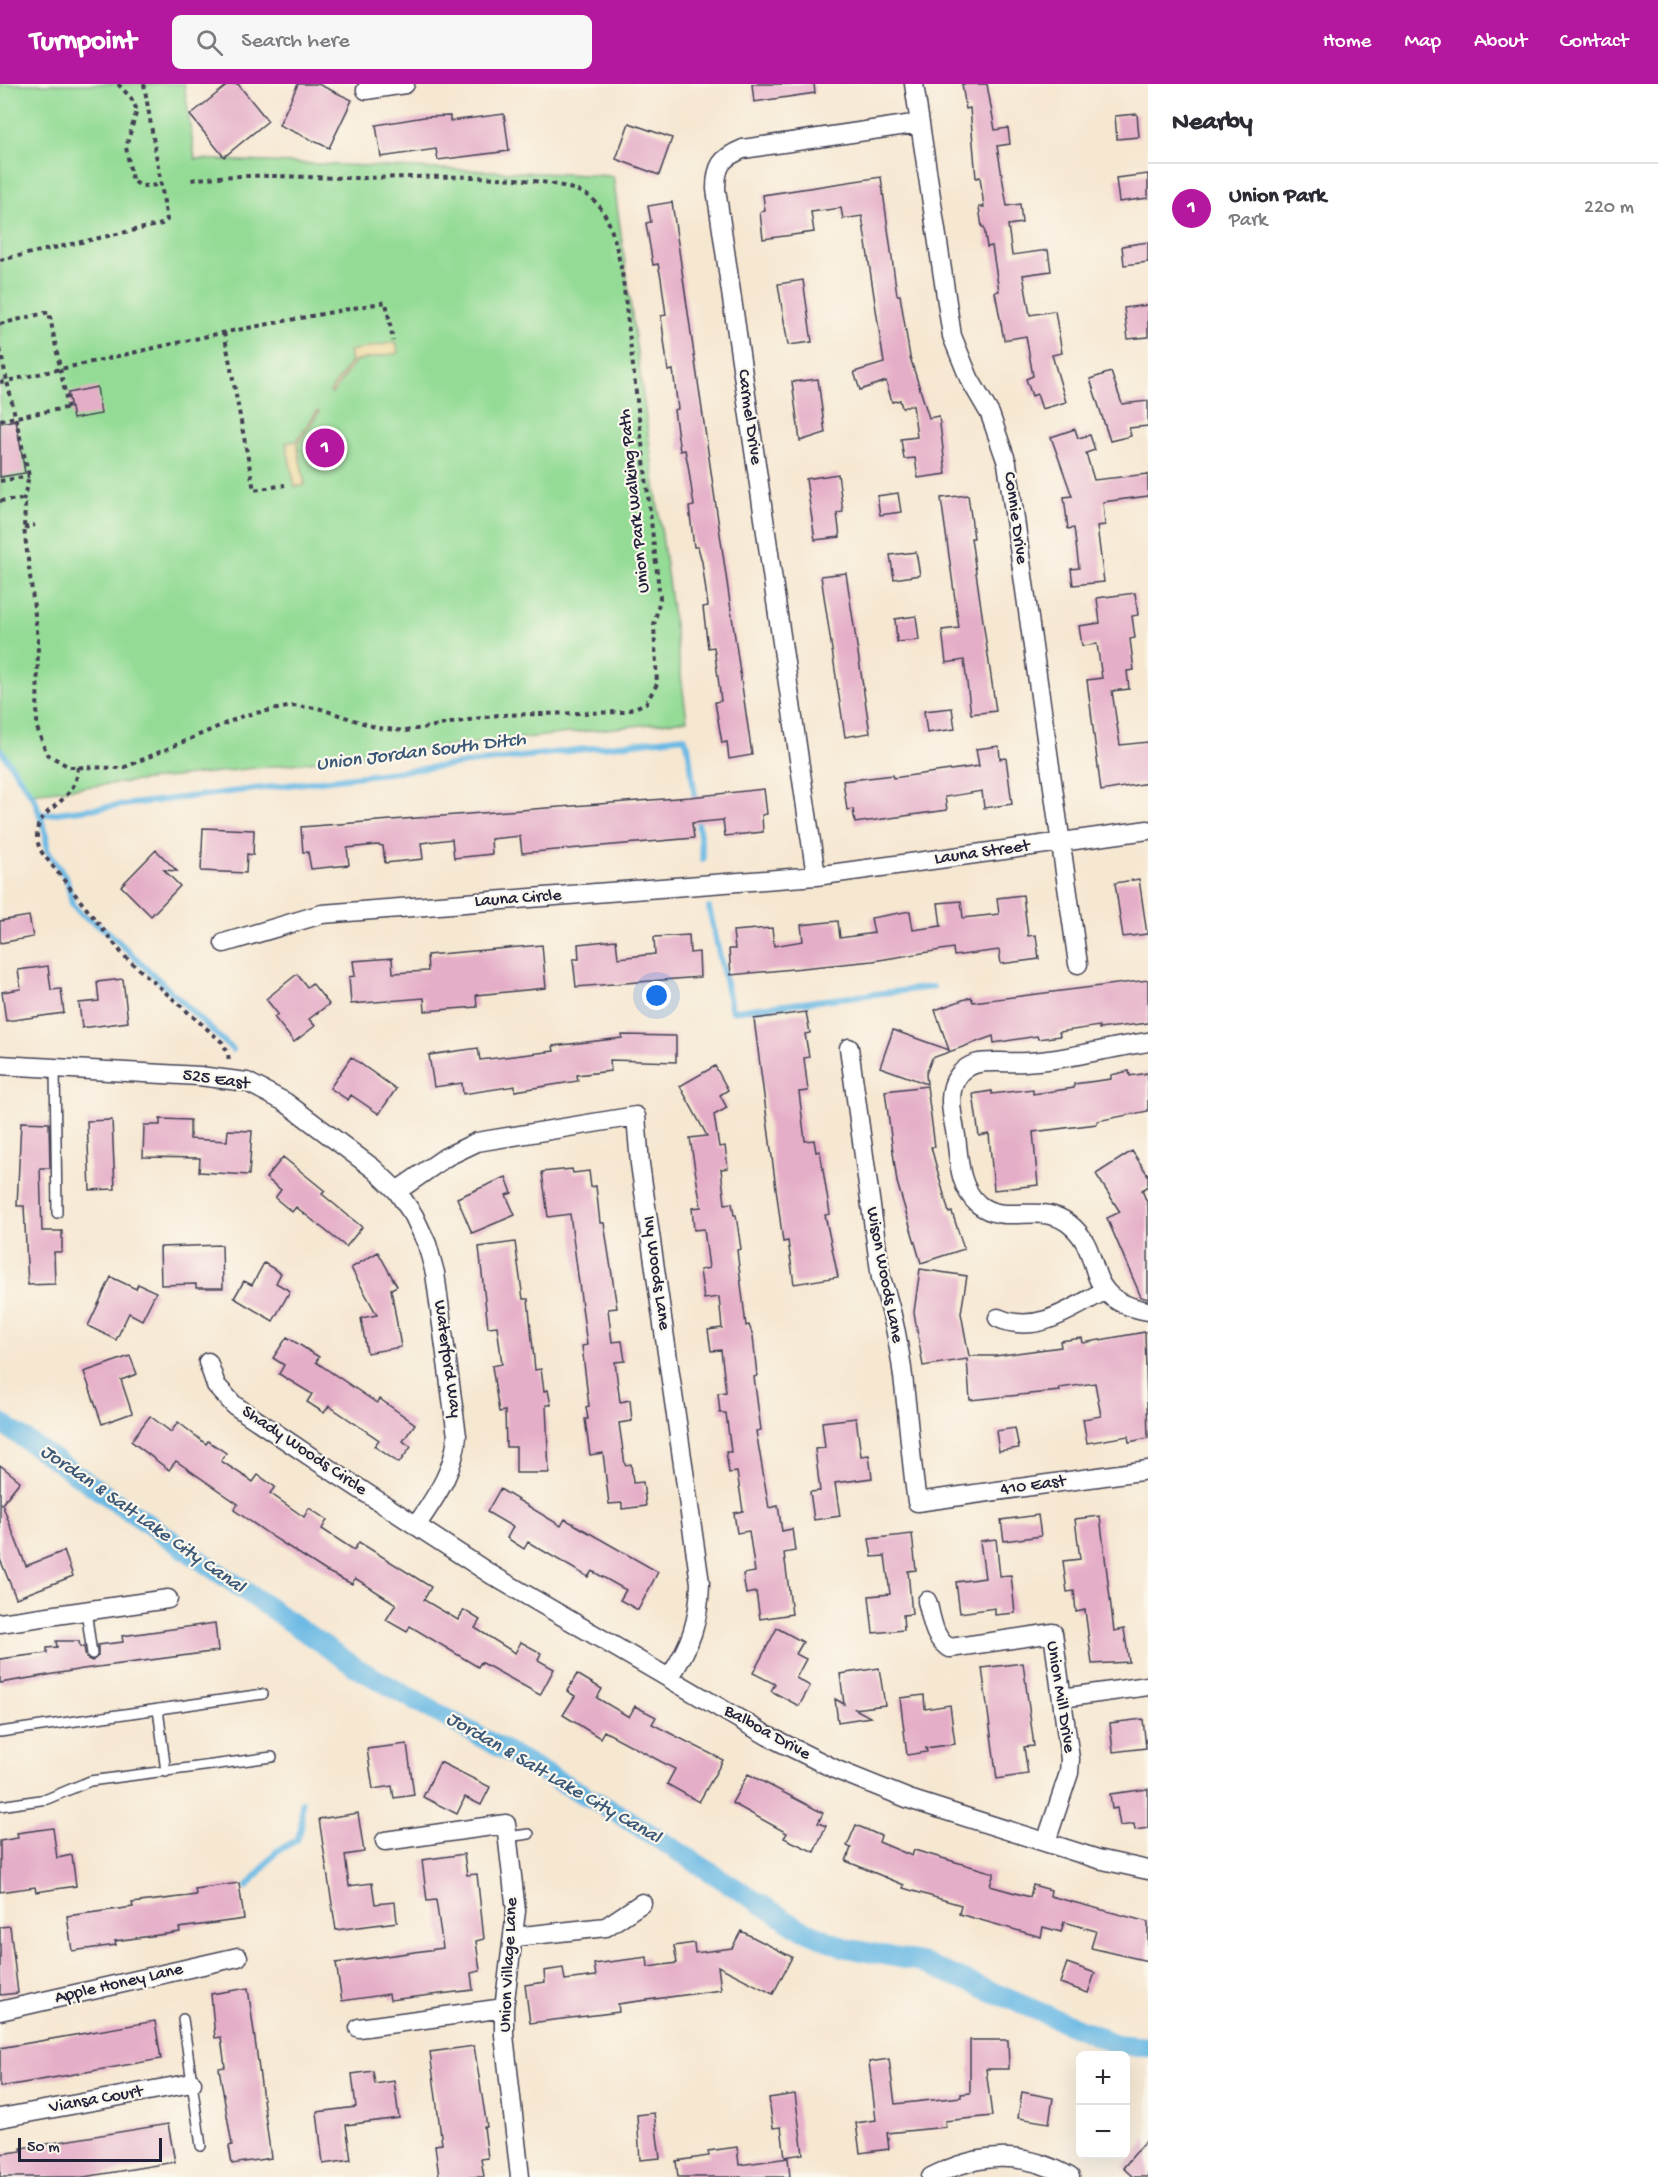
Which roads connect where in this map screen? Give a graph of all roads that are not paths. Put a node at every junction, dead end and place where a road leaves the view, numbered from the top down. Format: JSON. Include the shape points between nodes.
{"nodes":[{"id":1,"x":405,"y":84,"type":"edge"},
{"id":2,"x":914,"y":84,"type":"edge"},
{"id":3,"x":366,"y":90,"type":"dead end"},
{"id":4,"x":920,"y":123,"type":"junction"},
{"id":5,"x":1148,"y":830,"type":"edge"},
{"id":6,"x":1061,"y":842,"type":"junction"},
{"id":7,"x":816,"y":876,"type":"junction"},
{"id":8,"x":224,"y":943,"type":"dead end"},
{"id":9,"x":1078,"y":964,"type":"dead end"},
{"id":10,"x":1148,"y":1042,"type":"edge"},
{"id":11,"x":849,"y":1048,"type":"dead end"},
{"id":12,"x":0,"y":1065,"type":"edge"},
{"id":13,"x":55,"y":1068,"type":"junction"},
{"id":14,"x":397,"y":1191,"type":"junction"},
{"id":15,"x":57,"y":1213,"type":"dead end"},
{"id":16,"x":1104,"y":1291,"type":"junction"},
{"id":17,"x":1148,"y":1311,"type":"edge"},
{"id":18,"x":998,"y":1318,"type":"dead end"},
{"id":19,"x":208,"y":1362,"type":"dead end"},
{"id":20,"x":1148,"y":1470,"type":"edge"},
{"id":21,"x":917,"y":1502,"type":"joint"},
{"id":22,"x":416,"y":1526,"type":"junction"},
{"id":23,"x":168,"y":1599,"type":"dead end"},
{"id":24,"x":927,"y":1601,"type":"dead end"},
{"id":25,"x":86,"y":1610,"type":"junction"},
{"id":26,"x":0,"y":1623,"type":"edge"},
{"id":27,"x":92,"y":1654,"type":"dead end"},
{"id":28,"x":670,"y":1677,"type":"junction"},
{"id":29,"x":1148,"y":1686,"type":"edge"},
{"id":30,"x":263,"y":1694,"type":"dead end"},
{"id":31,"x":1062,"y":1698,"type":"junction"},
{"id":32,"x":158,"y":1710,"type":"junction"},
{"id":33,"x":0,"y":1732,"type":"edge"},
{"id":34,"x":272,"y":1757,"type":"dead end"},
{"id":35,"x":166,"y":1772,"type":"junction"},
{"id":36,"x":0,"y":1806,"type":"edge"},
{"id":37,"x":506,"y":1831,"type":"junction"},
{"id":38,"x":529,"y":1834,"type":"dead end"},
{"id":39,"x":385,"y":1841,"type":"dead end"},
{"id":40,"x":1046,"y":1842,"type":"junction"},
{"id":41,"x":1148,"y":1870,"type":"edge"},
{"id":42,"x":642,"y":1903,"type":"dead end"},
{"id":43,"x":514,"y":1937,"type":"junction"},
{"id":44,"x":238,"y":1958,"type":"dead end"},
{"id":45,"x":504,"y":2008,"type":"junction"},
{"id":46,"x":0,"y":2011,"type":"edge"},
{"id":47,"x":183,"y":2019,"type":"dead end"},
{"id":48,"x":359,"y":2028,"type":"dead end"},
{"id":49,"x":192,"y":2083,"type":"junction"},
{"id":50,"x":0,"y":2118,"type":"edge"},
{"id":51,"x":201,"y":2146,"type":"dead end"},
{"id":52,"x":520,"y":2177,"type":"edge"},
{"id":53,"x":931,"y":2177,"type":"edge"},
{"id":54,"x":1070,"y":2177,"type":"edge"}],
"edges":[{"from":1,"to":3,"type":"street"},
{"from":2,"to":4,"type":"street","name":"Connie Drive"},
{"from":4,"to":6,"type":"street","name":"Connie Drive","via":[[952,336],[969,378],[990,414],[1007,463]]},
{"from":4,"to":7,"type":"street","name":"Carmel Drive","via":[[743,149],[721,161],[716,171]]},
{"from":5,"to":6,"type":"street","name":"Launa Street"},
{"from":6,"to":7,"type":"street","name":"Launa Street"},
{"from":6,"to":9,"type":"street","name":"Connie Drive"},
{"from":7,"to":8,"type":"street","name":"Launa Circle","via":[[322,914]]},
{"from":10,"to":16,"type":"street","via":[[1045,1062],[980,1062],[960,1073],[953,1087],[951,1103],[961,1173],[969,1193],[983,1208],[993,1212],[1045,1213],[1068,1222],[1082,1239]]},
{"from":11,"to":21,"type":"street","name":"Wison Woods Lane","via":[[881,1278],[893,1311]]},
{"from":12,"to":13,"type":"street","name":"525 East"},
{"from":13,"to":14,"type":"street","name":"525 East","via":[[228,1078],[263,1088],[374,1169]]},
{"from":13,"to":15,"type":"lane"},
{"from":14,"to":22,"type":"street","name":"Waterford Way","via":[[427,1244],[435,1273],[458,1436],[449,1475]]},
{"from":14,"to":28,"type":"street","name":"Ivy Woods Lane","via":[[446,1157],[477,1142],[636,1116],[700,1583],[699,1611],[692,1637]]},
{"from":16,"to":17,"type":"street","via":[[1117,1302]]},
{"from":16,"to":18,"type":"street","via":[[1039,1323],[1010,1324]]},
{"from":19,"to":22,"type":"street","name":"Shady Woods Circle","via":[[216,1385],[234,1405]]},
{"from":20,"to":21,"type":"street","name":"410 East"},
{"from":22,"to":28,"type":"street","name":"Balboa Drive","via":[[492,1575]]},
{"from":23,"to":25,"type":"street"},
{"from":24,"to":31,"type":"street","name":"Union Mill Drive","via":[[936,1634],[941,1644],[950,1648],[1053,1634]]},
{"from":25,"to":26,"type":"street"},
{"from":25,"to":27,"type":"lane"},
{"from":28,"to":40,"type":"street","name":"Balboa Drive","via":[[768,1736],[837,1770],[909,1799]]},
{"from":29,"to":31,"type":"street"},
{"from":30,"to":32,"type":"lane"},
{"from":31,"to":40,"type":"street","name":"Union Mill Drive","via":[[1069,1773]]},
{"from":32,"to":33,"type":"lane"},
{"from":32,"to":35,"type":"lane"},
{"from":34,"to":35,"type":"lane"},
{"from":35,"to":36,"type":"lane","via":[[90,1781],[47,1799]]},
{"from":37,"to":38,"type":"lane"},
{"from":37,"to":39,"type":"street"},
{"from":37,"to":43,"type":"street","name":"Union Village Lane","via":[[516,1911]]},
{"from":40,"to":41,"type":"street","name":"Balboa Drive"},
{"from":42,"to":43,"type":"street","via":[[606,1927]]},
{"from":43,"to":45,"type":"street","name":"Union Village Lane"},
{"from":44,"to":46,"type":"street","name":"Apple Honey Lane"},
{"from":45,"to":48,"type":"street"},
{"from":45,"to":52,"type":"street","name":"Union Village Lane"},
{"from":47,"to":49,"type":"lane"},
{"from":49,"to":50,"type":"street","name":"Viansa Court"},
{"from":49,"to":51,"type":"lane"},
{"from":53,"to":54,"type":"street","via":[[959,2163],[994,2158],[1026,2159]]}]}
